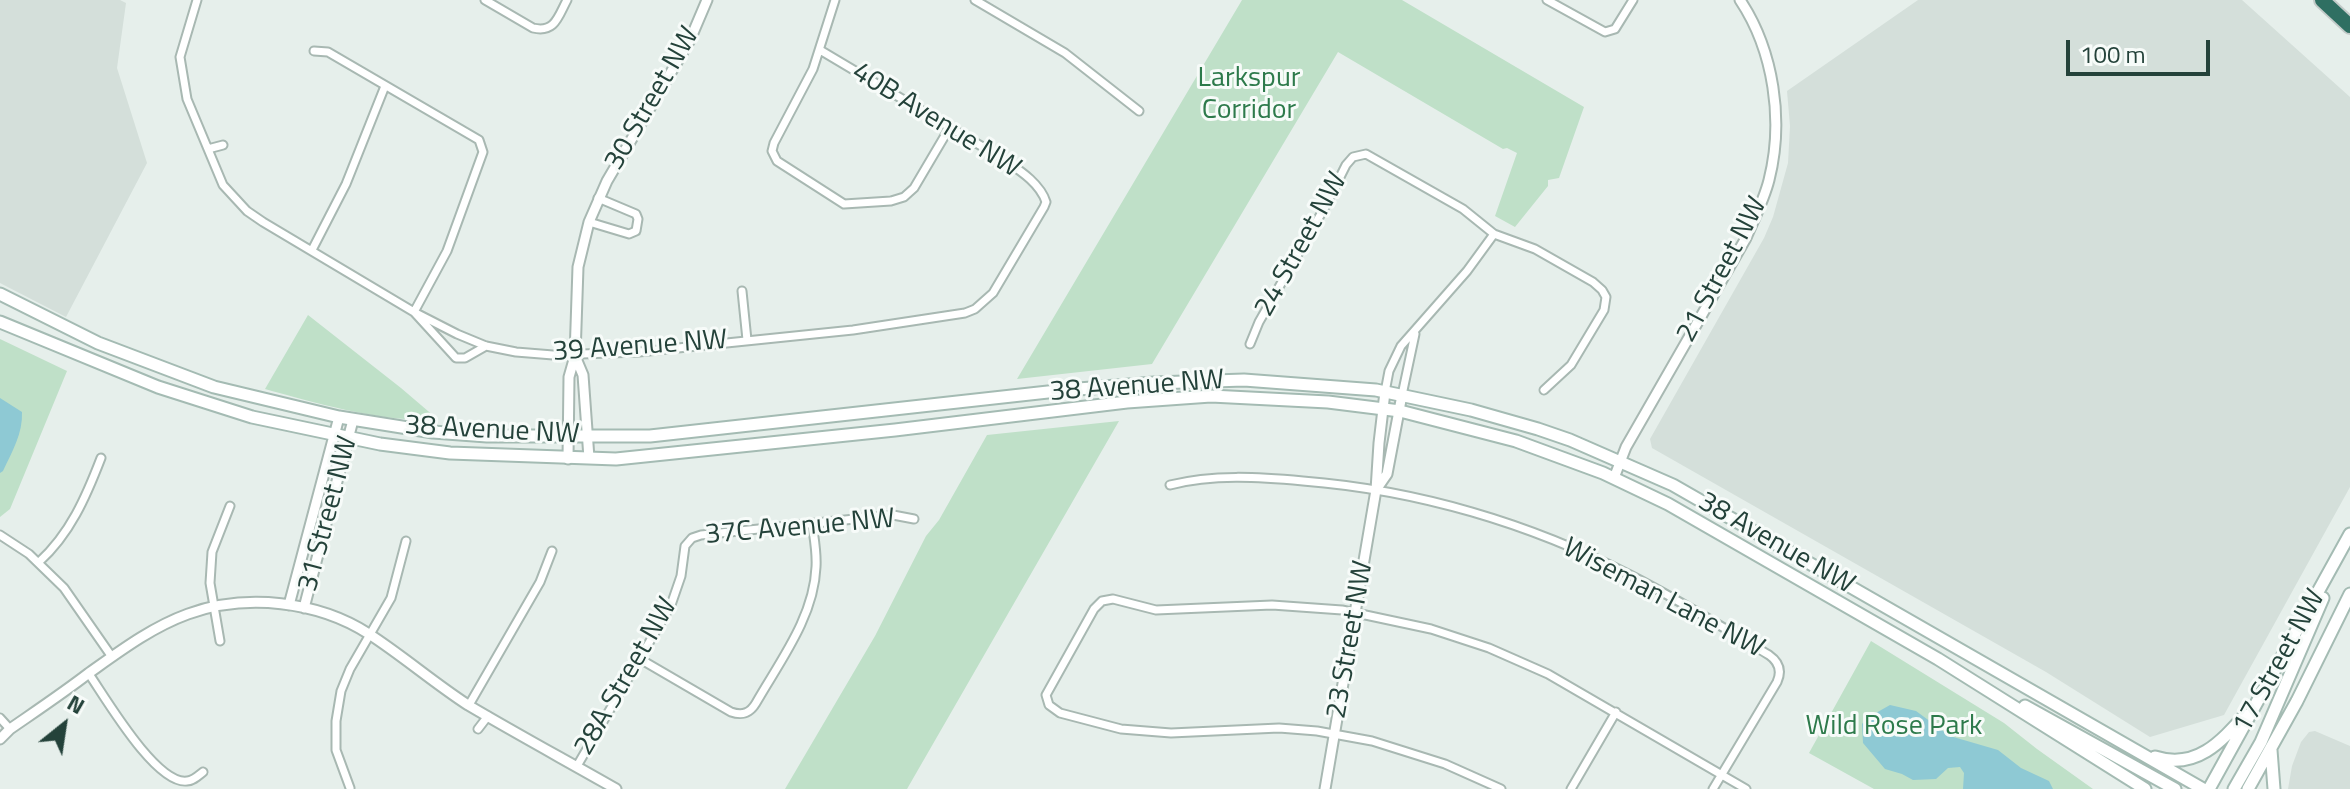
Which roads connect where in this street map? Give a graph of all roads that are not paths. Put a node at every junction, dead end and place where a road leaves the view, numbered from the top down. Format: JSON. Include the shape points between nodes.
{"nodes":[{"id":1,"x":197,"y":0,"type":"edge"},
{"id":2,"x":485,"y":0,"type":"edge"},
{"id":3,"x":567,"y":0,"type":"edge"},
{"id":4,"x":707,"y":0,"type":"edge"},
{"id":5,"x":835,"y":0,"type":"edge"},
{"id":6,"x":975,"y":0,"type":"edge"},
{"id":7,"x":1547,"y":0,"type":"edge"},
{"id":8,"x":1633,"y":0,"type":"edge"},
{"id":9,"x":2322,"y":0,"type":"edge"},
{"id":10,"x":1741,"y":2,"type":"edge"},
{"id":11,"x":2350,"y":26,"type":"edge"},
{"id":12,"x":820,"y":50,"type":"junction"},
{"id":13,"x":314,"y":51,"type":"dead end"},
{"id":14,"x":385,"y":86,"type":"junction"},
{"id":15,"x":1139,"y":111,"type":"dead end"},
{"id":16,"x":950,"y":127,"type":"junction"},
{"id":17,"x":223,"y":145,"type":"dead end"},
{"id":18,"x":208,"y":149,"type":"junction"},
{"id":19,"x":598,"y":198,"type":"junction"},
{"id":20,"x":589,"y":222,"type":"junction"},
{"id":21,"x":1494,"y":234,"type":"junction"},
{"id":22,"x":312,"y":250,"type":"junction"},
{"id":23,"x":742,"y":291,"type":"dead end"},
{"id":24,"x":0,"y":294,"type":"edge"},
{"id":25,"x":975,"y":309,"type":"joint"},
{"id":26,"x":414,"y":312,"type":"junction"},
{"id":27,"x":0,"y":322,"type":"edge"},
{"id":28,"x":1416,"y":332,"type":"junction"},
{"id":29,"x":747,"y":340,"type":"junction"},
{"id":30,"x":1250,"y":344,"type":"dead end"},
{"id":31,"x":486,"y":346,"type":"junction"},
{"id":32,"x":575,"y":356,"type":"junction"},
{"id":33,"x":1544,"y":390,"type":"dead end"},
{"id":34,"x":1385,"y":392,"type":"junction"},
{"id":35,"x":1402,"y":395,"type":"junction"},
{"id":36,"x":1383,"y":408,"type":"junction"},
{"id":37,"x":1400,"y":411,"type":"junction"},
{"id":38,"x":339,"y":417,"type":"junction"},
{"id":39,"x":353,"y":420,"type":"junction"},
{"id":40,"x":334,"y":434,"type":"junction"},
{"id":41,"x":348,"y":437,"type":"junction"},
{"id":42,"x":569,"y":437,"type":"junction"},
{"id":43,"x":589,"y":437,"type":"junction"},
{"id":44,"x":101,"y":458,"type":"dead end"},
{"id":45,"x":589,"y":458,"type":"junction"},
{"id":46,"x":568,"y":459,"type":"junction"},
{"id":47,"x":1620,"y":460,"type":"junction"},
{"id":48,"x":1614,"y":478,"type":"junction"},
{"id":49,"x":1170,"y":485,"type":"dead end"},
{"id":50,"x":1376,"y":490,"type":"junction"},
{"id":51,"x":230,"y":506,"type":"dead end"},
{"id":52,"x":914,"y":519,"type":"dead end"},
{"id":53,"x":812,"y":523,"type":"junction"},
{"id":54,"x":2350,"y":534,"type":"edge"},
{"id":55,"x":0,"y":535,"type":"edge"},
{"id":56,"x":406,"y":541,"type":"dead end"},
{"id":57,"x":688,"y":541,"type":"joint"},
{"id":58,"x":552,"y":551,"type":"dead end"},
{"id":59,"x":2340,"y":553,"type":"junction"},
{"id":60,"x":39,"y":562,"type":"junction"},
{"id":61,"x":2350,"y":594,"type":"edge"},
{"id":62,"x":289,"y":605,"type":"junction"},
{"id":63,"x":213,"y":607,"type":"junction"},
{"id":64,"x":304,"y":608,"type":"junction"},
{"id":65,"x":1356,"y":613,"type":"junction"},
{"id":66,"x":370,"y":635,"type":"junction"},
{"id":67,"x":220,"y":641,"type":"dead end"},
{"id":68,"x":112,"y":657,"type":"junction"},
{"id":69,"x":640,"y":659,"type":"junction"},
{"id":70,"x":89,"y":674,"type":"junction"},
{"id":71,"x":1984,"y":687,"type":"junction"},
{"id":72,"x":2260,"y":699,"type":"junction"},
{"id":73,"x":469,"y":705,"type":"junction"},
{"id":74,"x":1616,"y":712,"type":"junction"},
{"id":75,"x":488,"y":716,"type":"junction"},
{"id":76,"x":0,"y":718,"type":"edge"},
{"id":77,"x":10,"y":729,"type":"junction"},
{"id":78,"x":478,"y":729,"type":"dead end"},
{"id":79,"x":1335,"y":734,"type":"junction"},
{"id":80,"x":0,"y":739,"type":"edge"},
{"id":81,"x":2271,"y":748,"type":"junction"},
{"id":82,"x":2139,"y":752,"type":"junction"},
{"id":83,"x":577,"y":766,"type":"junction"},
{"id":84,"x":203,"y":772,"type":"dead end"},
{"id":85,"x":1722,"y":775,"type":"junction"},
{"id":86,"x":2139,"y":787,"type":"edge"},
{"id":87,"x":350,"y":788,"type":"edge"},
{"id":88,"x":616,"y":789,"type":"edge"},
{"id":89,"x":1325,"y":789,"type":"edge"},
{"id":90,"x":1501,"y":789,"type":"edge"},
{"id":91,"x":1571,"y":789,"type":"edge"},
{"id":92,"x":1713,"y":789,"type":"edge"},
{"id":93,"x":1746,"y":789,"type":"edge"},
{"id":94,"x":2175,"y":789,"type":"edge"},
{"id":95,"x":2203,"y":789,"type":"edge"},
{"id":96,"x":2209,"y":789,"type":"edge"},
{"id":97,"x":2234,"y":789,"type":"edge"},
{"id":98,"x":2248,"y":789,"type":"edge"},
{"id":99,"x":2274,"y":789,"type":"edge"}],
"edges":[{"from":1,"to":18,"type":"street","name":"39 Avenue NW","via":[[180,57],[187,99]]},
{"from":2,"to":3,"type":"street","via":[[533,28],[547,29]]},
{"from":4,"to":19,"type":"street","name":"30 Street NW","via":[[690,40]]},
{"from":5,"to":12,"type":"street"},
{"from":6,"to":15,"type":"street","via":[[1058,48]]},
{"from":7,"to":8,"type":"street","via":[[1610,32]]},
{"from":9,"to":11,"type":"highway"},
{"from":10,"to":47,"type":"street","name":"21 Street NW","via":[[1772,77],[1775,140],[1769,179],[1746,238]]},
{"from":12,"to":16,"type":"street","name":"40B Avenue NW"},
{"from":12,"to":16,"type":"street","via":[[776,138],[774,157],[844,204],[891,201],[909,193]]},
{"from":13,"to":14,"type":"street","via":[[328,52]]},
{"from":14,"to":22,"type":"street","via":[[346,184]]},
{"from":14,"to":26,"type":"street","via":[[474,136],[483,152],[447,251]]},
{"from":16,"to":25,"type":"street","name":"40B Avenue NW","via":[[1015,167],[1046,199],[1000,284]]},
{"from":17,"to":18,"type":"street"},
{"from":18,"to":22,"type":"street","name":"39 Avenue NW","via":[[223,185],[247,211]]},
{"from":19,"to":20,"type":"street","name":"30 Street NW"},
{"from":19,"to":20,"type":"street","name":"30 Street NW","via":[[636,214],[636,231],[629,234]]},
{"from":20,"to":32,"type":"street","name":"30 Street NW","via":[[578,267]]},
{"from":21,"to":28,"type":"street","name":"23 Street NW"},
{"from":21,"to":30,"type":"street","name":"24 Street NW","via":[[1463,209],[1376,158],[1353,157]]},
{"from":21,"to":33,"type":"street","via":[[1557,260],[1604,293],[1606,305],[1576,357]]},
{"from":22,"to":26,"type":"street","name":"39 Avenue NW"},
{"from":23,"to":29,"type":"street","name":"39 Avenue NW"},
{"from":24,"to":38,"type":"main road","name":"38 Avenue NW","via":[[164,369],[214,387]]},
{"from":25,"to":29,"type":"street","name":"39 Avenue NW","via":[[853,330]]},
{"from":26,"to":31,"type":"street","name":"39 Avenue NW"},
{"from":26,"to":31,"type":"street","name":"39 Avenue NW","via":[[456,358]]},
{"from":27,"to":40,"type":"main road","name":"38 Avenue NW","via":[[158,387],[252,417]]},
{"from":28,"to":34,"type":"street","name":"23 Street NW","via":[[1398,352]]},
{"from":28,"to":35,"type":"street","name":"23 Street NW"},
{"from":29,"to":32,"type":"street","name":"39 Avenue NW"},
{"from":31,"to":32,"type":"street","name":"39 Avenue NW"},
{"from":32,"to":42,"type":"street","name":"30 Street NW","via":[[569,377]]},
{"from":32,"to":43,"type":"street","name":"30 Street NW","via":[[583,375]]},
{"from":34,"to":35,"type":"main road","name":"38 Avenue NW"},
{"from":34,"to":36,"type":"street","name":"23 Street NW"},
{"from":34,"to":43,"type":"main road","name":"38 Avenue NW","via":[[1244,380],[1154,383],[650,436]]},
{"from":35,"to":37,"type":"street","name":"23 Street NW"},
{"from":35,"to":47,"type":"main road","name":"38 Avenue NW","via":[[1525,424]]},
{"from":36,"to":37,"type":"main road","name":"38 Avenue NW"},
{"from":36,"to":45,"type":"main road","name":"38 Avenue NW","via":[[1198,396]]},
{"from":36,"to":50,"type":"street","name":"23 Street NW"},
{"from":37,"to":48,"type":"main road","name":"38 Avenue NW","via":[[1516,441]]},
{"from":37,"to":50,"type":"street","name":"23 Street NW","via":[[1387,474]]},
{"from":38,"to":39,"type":"main road","name":"38 Avenue NW"},
{"from":38,"to":40,"type":"street","name":"31 Street NW"},
{"from":39,"to":41,"type":"street","name":"31 Street NW"},
{"from":39,"to":42,"type":"main road","name":"38 Avenue NW","via":[[433,432]]},
{"from":40,"to":41,"type":"main road","name":"38 Avenue NW"},
{"from":40,"to":62,"type":"street","name":"31 Street NW"},
{"from":41,"to":46,"type":"main road","name":"38 Avenue NW","via":[[450,453]]},
{"from":41,"to":64,"type":"street","name":"31 Street NW"},
{"from":42,"to":43,"type":"main road","name":"38 Avenue NW"},
{"from":42,"to":46,"type":"street","name":"30 Street NW"},
{"from":43,"to":45,"type":"street","name":"30 Street NW"},
{"from":44,"to":60,"type":"street","via":[[73,522]]},
{"from":45,"to":46,"type":"main road","name":"38 Avenue NW"},
{"from":47,"to":48,"type":"street","name":"21 Street NW"},
{"from":47,"to":82,"type":"main road","name":"38 Avenue NW","via":[[1686,492]]},
{"from":48,"to":71,"type":"main road","name":"38 Avenue NW","via":[[1718,531]]},
{"from":49,"to":50,"type":"street","name":"Wiseman Lane NW","via":[[1193,479],[1262,478]]},
{"from":50,"to":65,"type":"street","name":"23 Street NW"},
{"from":50,"to":85,"type":"street","name":"Wiseman Lane NW","via":[[1476,513],[1557,542],[1633,576],[1774,659],[1779,677]]},
{"from":51,"to":63,"type":"street","via":[[212,552]]},
{"from":52,"to":53,"type":"street","name":"37C Avenue NW","via":[[893,515]]},
{"from":53,"to":57,"type":"street","name":"37C Avenue NW","via":[[701,535]]},
{"from":53,"to":69,"type":"street","via":[[817,564],[809,606],[745,714],[731,712]]},
{"from":54,"to":59,"type":"main road","name":"17 Street NW"},
{"from":55,"to":60,"type":"street"},
{"from":56,"to":66,"type":"street","via":[[393,592]]},
{"from":57,"to":69,"type":"street","name":"28A Street NW","via":[[675,597]]},
{"from":58,"to":73,"type":"street","via":[[540,582]]},
{"from":59,"to":72,"type":"main road","name":"17 Street NW"},
{"from":59,"to":97,"type":"main road","via":[[2261,742]]},
{"from":60,"to":68,"type":"street"},
{"from":61,"to":81,"type":"main road","name":"17 Street NW"},
{"from":62,"to":63,"type":"street"},
{"from":62,"to":64,"type":"street"},
{"from":63,"to":67,"type":"street"},
{"from":63,"to":68,"type":"street","via":[[167,623]]},
{"from":64,"to":66,"type":"street"},
{"from":65,"to":74,"type":"street","via":[[1489,648]]},
{"from":65,"to":79,"type":"street","name":"23 Street NW"},
{"from":65,"to":79,"type":"street","via":[[1259,604],[1156,610],[1108,599],[1094,609],[1046,695],[1060,713],[1121,729],[1171,733],[1263,727]]},
{"from":66,"to":73,"type":"street"},
{"from":66,"to":87,"type":"street","via":[[343,683],[337,709],[336,750]]},
{"from":68,"to":70,"type":"street"},
{"from":69,"to":83,"type":"street","name":"28A Street NW"},
{"from":70,"to":77,"type":"street"},
{"from":70,"to":84,"type":"street","via":[[153,762],[179,781]]},
{"from":71,"to":86,"type":"main road","name":"38 Avenue NW"},
{"from":71,"to":94,"type":"main road"},
{"from":72,"to":82,"type":"main road","via":[[2209,751],[2163,759]]},
{"from":72,"to":96,"type":"main road","name":"17 Street NW"},
{"from":73,"to":75,"type":"street"},
{"from":74,"to":85,"type":"street"},
{"from":74,"to":91,"type":"street"},
{"from":75,"to":78,"type":"street"},
{"from":75,"to":83,"type":"street"},
{"from":76,"to":77,"type":"street"},
{"from":77,"to":80,"type":"street"},
{"from":79,"to":89,"type":"street","name":"23 Street NW"},
{"from":79,"to":90,"type":"street","via":[[1421,755]]},
{"from":81,"to":98,"type":"main road","name":"17 Street NW"},
{"from":81,"to":99,"type":"main road"},
{"from":82,"to":95,"type":"main road","name":"38 Avenue NW"},
{"from":83,"to":88,"type":"street"},
{"from":85,"to":92,"type":"street"},
{"from":85,"to":93,"type":"street"}]}
